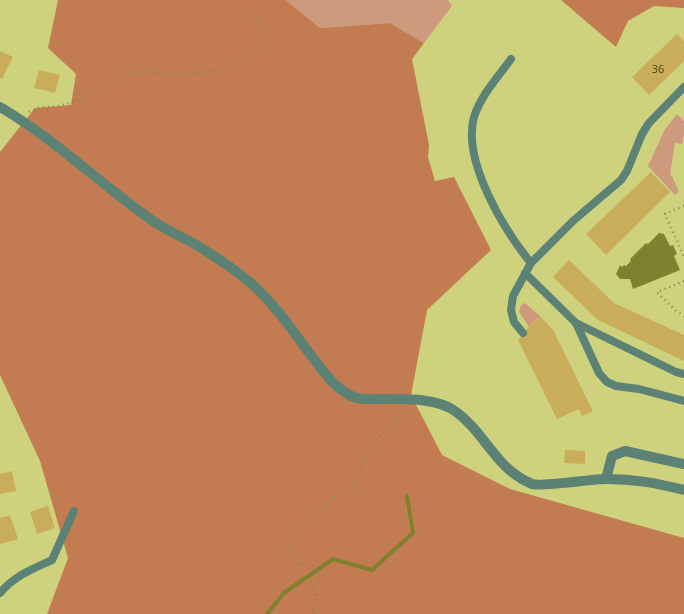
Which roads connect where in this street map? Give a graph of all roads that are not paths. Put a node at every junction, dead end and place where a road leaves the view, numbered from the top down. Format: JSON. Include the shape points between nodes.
{"nodes":[{"id":1,"x":511,"y":58,"type":"dead end"},
{"id":2,"x":684,"y":88,"type":"edge"},
{"id":3,"x":0,"y":107,"type":"edge"},
{"id":4,"x":531,"y":263,"type":"junction"},
{"id":5,"x":525,"y":273,"type":"junction"},
{"id":6,"x":576,"y":322,"type":"junction"},
{"id":7,"x":523,"y":333,"type":"dead end"},
{"id":8,"x":684,"y":374,"type":"edge"},
{"id":9,"x":684,"y":401,"type":"edge"},
{"id":10,"x":684,"y":464,"type":"edge"},
{"id":11,"x":606,"y":479,"type":"junction"},
{"id":12,"x":684,"y":490,"type":"edge"},
{"id":13,"x":74,"y":511,"type":"dead end"},
{"id":14,"x":0,"y":594,"type":"edge"}],
"edges":[{"from":1,"to":4,"type":"lane","via":[[484,95],[474,117],[472,143],[482,180],[496,210]]},
{"from":2,"to":4,"type":"lane","via":[[642,134],[620,180]]},
{"from":3,"to":11,"type":"street","via":[[156,223],[222,261],[254,286],[279,311],[335,385],[348,394],[364,400],[432,401],[452,409],[464,418],[512,474],[534,485]]},
{"from":4,"to":5,"type":"lane"},
{"from":5,"to":6,"type":"lane"},
{"from":5,"to":7,"type":"lane","via":[[510,310]]},
{"from":6,"to":8,"type":"lane"},
{"from":6,"to":9,"type":"lane","via":[[599,373],[607,382]]},
{"from":10,"to":11,"type":"street","via":[[625,452],[612,456]]},
{"from":11,"to":12,"type":"street","via":[[647,481]]},
{"from":13,"to":14,"type":"lane","via":[[52,560],[9,582]]}]}
